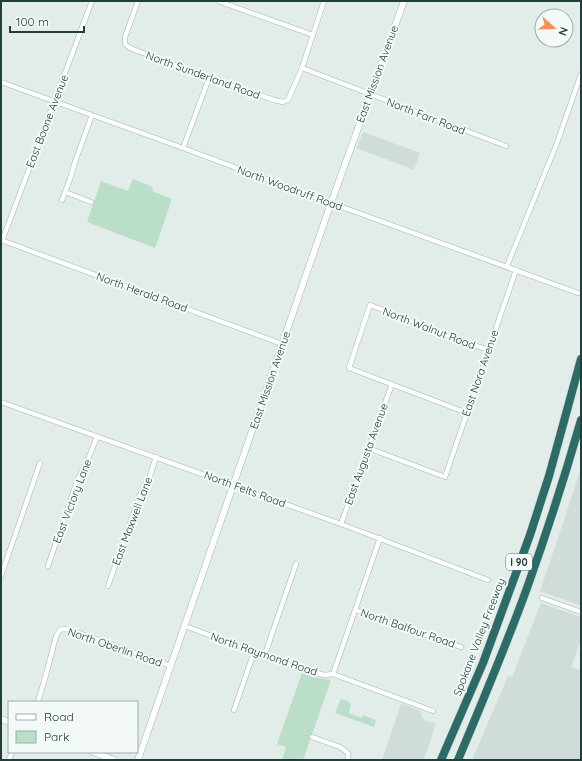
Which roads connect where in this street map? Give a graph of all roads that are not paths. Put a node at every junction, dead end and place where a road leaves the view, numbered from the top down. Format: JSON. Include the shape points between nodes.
{"nodes":[{"id":1,"x":92,"y":1,"type":"edge"},
{"id":2,"x":138,"y":1,"type":"edge"},
{"id":3,"x":218,"y":1,"type":"edge"},
{"id":4,"x":324,"y":1,"type":"edge"},
{"id":5,"x":404,"y":1,"type":"edge"},
{"id":6,"x":313,"y":35,"type":"junction"},
{"id":7,"x":302,"y":68,"type":"junction"},
{"id":8,"x":581,"y":74,"type":"edge"},
{"id":9,"x":209,"y":78,"type":"junction"},
{"id":10,"x":1,"y":82,"type":"edge"},
{"id":11,"x":369,"y":95,"type":"junction"},
{"id":12,"x":54,"y":102,"type":"junction"},
{"id":13,"x":92,"y":115,"type":"junction"},
{"id":14,"x":506,"y":146,"type":"dead end"},
{"id":15,"x":182,"y":148,"type":"junction"},
{"id":16,"x":65,"y":192,"type":"junction"},
{"id":17,"x":62,"y":200,"type":"dead end"},
{"id":18,"x":91,"y":202,"type":"dead end"},
{"id":19,"x":331,"y":203,"type":"junction"},
{"id":20,"x":2,"y":241,"type":"edge"},
{"id":21,"x":507,"y":266,"type":"junction"},
{"id":22,"x":516,"y":270,"type":"junction"},
{"id":23,"x":578,"y":293,"type":"dead end"},
{"id":24,"x":282,"y":344,"type":"junction"},
{"id":25,"x":488,"y":350,"type":"junction"},
{"id":26,"x":581,"y":359,"type":"edge"},
{"id":27,"x":392,"y":384,"type":"junction"},
{"id":28,"x":1,"y":402,"type":"edge"},
{"id":29,"x":467,"y":412,"type":"junction"},
{"id":30,"x":581,"y":420,"type":"edge"},
{"id":31,"x":96,"y":436,"type":"junction"},
{"id":32,"x":368,"y":448,"type":"junction"},
{"id":33,"x":156,"y":457,"type":"junction"},
{"id":34,"x":40,"y":463,"type":"dead end"},
{"id":35,"x":233,"y":485,"type":"junction"},
{"id":36,"x":341,"y":524,"type":"junction"},
{"id":37,"x":380,"y":538,"type":"junction"},
{"id":38,"x":296,"y":564,"type":"dead end"},
{"id":39,"x":48,"y":566,"type":"dead end"},
{"id":40,"x":1,"y":576,"type":"edge"},
{"id":41,"x":488,"y":580,"type":"dead end"},
{"id":42,"x":108,"y":586,"type":"dead end"},
{"id":43,"x":542,"y":598,"type":"dead end"},
{"id":44,"x":356,"y":610,"type":"junction"},
{"id":45,"x":581,"y":612,"type":"edge"},
{"id":46,"x":185,"y":626,"type":"junction"},
{"id":47,"x":461,"y":647,"type":"dead end"},
{"id":48,"x":254,"y":652,"type":"junction"},
{"id":49,"x":264,"y":657,"type":"junction"},
{"id":50,"x":171,"y":666,"type":"junction"},
{"id":51,"x":333,"y":674,"type":"junction"},
{"id":52,"x":38,"y":701,"type":"edge"},
{"id":53,"x":234,"y":710,"type":"dead end"},
{"id":54,"x":433,"y":711,"type":"dead end"},
{"id":55,"x":312,"y":737,"type":"dead end"},
{"id":56,"x":96,"y":753,"type":"edge"},
{"id":57,"x":114,"y":760,"type":"edge"},
{"id":58,"x":138,"y":760,"type":"edge"},
{"id":59,"x":348,"y":760,"type":"edge"},
{"id":60,"x":441,"y":760,"type":"edge"},
{"id":61,"x":458,"y":760,"type":"edge"}],
"edges":[{"from":1,"to":12,"type":"street","name":"East Boone Avenue"},
{"from":2,"to":9,"type":"street","name":"North Sunderland Road","via":[[125,37],[125,44]]},
{"from":3,"to":6,"type":"street"},
{"from":4,"to":6,"type":"street"},
{"from":5,"to":11,"type":"street","name":"East Mission Avenue"},
{"from":6,"to":7,"type":"street"},
{"from":7,"to":9,"type":"street","name":"North Sunderland Road","via":[[288,100],[283,102]]},
{"from":7,"to":11,"type":"street","name":"North Farr Road"},
{"from":8,"to":21,"type":"street","via":[[557,144]]},
{"from":9,"to":15,"type":"street"},
{"from":10,"to":12,"type":"street","name":"North Woodruff Road"},
{"from":11,"to":14,"type":"street","name":"North Farr Road"},
{"from":11,"to":19,"type":"street","name":"East Mission Avenue"},
{"from":12,"to":13,"type":"street","name":"North Woodruff Road"},
{"from":12,"to":20,"type":"street","name":"East Boone Avenue"},
{"from":13,"to":15,"type":"street","name":"North Woodruff Road"},
{"from":13,"to":16,"type":"street"},
{"from":15,"to":19,"type":"street","name":"North Woodruff Road"},
{"from":16,"to":17,"type":"street"},
{"from":16,"to":18,"type":"street"},
{"from":19,"to":21,"type":"street","name":"North Woodruff Road"},
{"from":19,"to":24,"type":"street","name":"East Mission Avenue"},
{"from":20,"to":24,"type":"street","name":"North Herald Road"},
{"from":21,"to":22,"type":"street","name":"North Woodruff Road"},
{"from":22,"to":23,"type":"street","name":"North Woodruff Road"},
{"from":22,"to":25,"type":"street","name":"East Nora Avenue"},
{"from":24,"to":35,"type":"street","name":"East Mission Avenue"},
{"from":25,"to":27,"type":"street","name":"North Walnut Road","via":[[370,305],[349,368]]},
{"from":25,"to":29,"type":"street","name":"East Nora Avenue"},
{"from":26,"to":60,"type":"highway","name":"Spokane Valley Freeway","number":"I 90","via":[[530,535],[483,663]]},
{"from":27,"to":29,"type":"street"},
{"from":27,"to":32,"type":"street","name":"East Augusta Avenue"},
{"from":28,"to":31,"type":"street","name":"North Felts Road"},
{"from":29,"to":32,"type":"street","name":"East Nora Avenue","via":[[444,477]]},
{"from":30,"to":61,"type":"highway","number":"I 90","via":[[527,588]]},
{"from":31,"to":33,"type":"street","name":"North Felts Road"},
{"from":31,"to":39,"type":"street","name":"East Victory Lane","via":[[77,481]]},
{"from":32,"to":36,"type":"street","name":"East Augusta Avenue"},
{"from":33,"to":35,"type":"street","name":"North Felts Road"},
{"from":33,"to":42,"type":"street","name":"East Maxwell Lane"},
{"from":34,"to":40,"type":"street"},
{"from":35,"to":36,"type":"street","name":"North Felts Road"},
{"from":35,"to":46,"type":"street","name":"East Mission Avenue"},
{"from":36,"to":37,"type":"street","name":"North Felts Road"},
{"from":37,"to":41,"type":"street","name":"North Felts Road"},
{"from":37,"to":44,"type":"street"},
{"from":38,"to":49,"type":"street"},
{"from":43,"to":45,"type":"street"},
{"from":44,"to":47,"type":"street","name":"North Balfour Road"},
{"from":44,"to":51,"type":"street"},
{"from":46,"to":48,"type":"street","name":"North Raymond Road"},
{"from":46,"to":50,"type":"street","name":"East Mission Avenue"},
{"from":48,"to":49,"type":"street","name":"North Raymond Road"},
{"from":48,"to":53,"type":"street"},
{"from":49,"to":51,"type":"street","name":"North Raymond Road","via":[[324,675]]},
{"from":50,"to":52,"type":"street","name":"North Oberlin Road","via":[[63,629],[56,636]]},
{"from":50,"to":58,"type":"street","name":"East Mission Avenue"},
{"from":51,"to":54,"type":"street","name":"North Raymond Road"},
{"from":55,"to":59,"type":"street","via":[[340,747],[348,753]]},
{"from":56,"to":57,"type":"street"}]}
